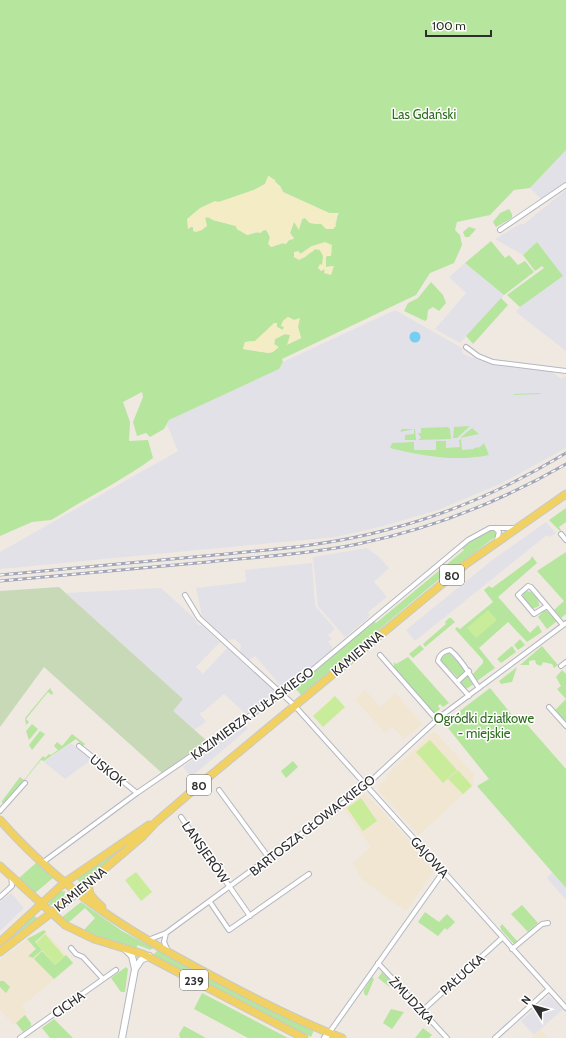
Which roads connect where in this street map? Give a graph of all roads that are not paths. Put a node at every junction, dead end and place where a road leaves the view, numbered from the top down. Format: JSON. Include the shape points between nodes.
{"nodes":[{"id":1,"x":566,"y":185,"type":"edge"},
{"id":2,"x":500,"y":230,"type":"dead end"},
{"id":3,"x":466,"y":347,"type":"dead end"},
{"id":4,"x":566,"y":371,"type":"edge"},
{"id":5,"x":566,"y":494,"type":"edge"},
{"id":6,"x":494,"y":528,"type":"junction"},
{"id":7,"x":515,"y":528,"type":"junction"},
{"id":8,"x":561,"y":534,"type":"dead end"},
{"id":9,"x":497,"y":540,"type":"junction"},
{"id":10,"x":566,"y":540,"type":"edge"},
{"id":11,"x":185,"y":595,"type":"dead end"},
{"id":12,"x":547,"y":606,"type":"junction"},
{"id":13,"x":564,"y":624,"type":"edge"},
{"id":14,"x":380,"y":655,"type":"dead end"},
{"id":15,"x":566,"y":662,"type":"edge"},
{"id":16,"x":561,"y":666,"type":"dead end"},
{"id":17,"x":468,"y":671,"type":"junction"},
{"id":18,"x":457,"y":682,"type":"junction"},
{"id":19,"x":479,"y":688,"type":"junction"},
{"id":20,"x":282,"y":694,"type":"junction"},
{"id":21,"x":469,"y":696,"type":"junction"},
{"id":22,"x":294,"y":705,"type":"junction"},
{"id":23,"x":549,"y":707,"type":"dead end"},
{"id":24,"x":437,"y":720,"type":"junction"},
{"id":25,"x":566,"y":726,"type":"edge"},
{"id":26,"x":78,"y":746,"type":"dead end"},
{"id":27,"x":25,"y":783,"type":"dead end"},
{"id":28,"x":365,"y":786,"type":"junction"},
{"id":29,"x":219,"y":790,"type":"dead end"},
{"id":30,"x":136,"y":793,"type":"junction"},
{"id":31,"x":0,"y":811,"type":"edge"},
{"id":32,"x":181,"y":817,"type":"dead end"},
{"id":33,"x":0,"y":820,"type":"edge"},
{"id":34,"x":156,"y":822,"type":"junction"},
{"id":35,"x":269,"y":858,"type":"junction"},
{"id":36,"x":41,"y":864,"type":"junction"},
{"id":37,"x":0,"y":866,"type":"edge"},
{"id":38,"x":443,"y":872,"type":"junction"},
{"id":39,"x":309,"y":874,"type":"dead end"},
{"id":40,"x":11,"y":876,"type":"junction"},
{"id":41,"x":90,"y":881,"type":"junction"},
{"id":42,"x":64,"y":883,"type":"junction"},
{"id":43,"x":230,"y":887,"type":"junction"},
{"id":44,"x":76,"y":893,"type":"junction"},
{"id":45,"x":32,"y":894,"type":"junction"},
{"id":46,"x":0,"y":897,"type":"edge"},
{"id":47,"x":210,"y":902,"type":"junction"},
{"id":48,"x":41,"y":903,"type":"junction"},
{"id":49,"x":32,"y":911,"type":"junction"},
{"id":50,"x":51,"y":912,"type":"junction"},
{"id":51,"x":107,"y":915,"type":"junction"},
{"id":52,"x":250,"y":916,"type":"junction"},
{"id":53,"x":548,"y":923,"type":"dead end"},
{"id":54,"x":166,"y":933,"type":"junction"},
{"id":55,"x":502,"y":938,"type":"junction"},
{"id":56,"x":146,"y":940,"type":"junction"},
{"id":57,"x":0,"y":942,"type":"edge"},
{"id":58,"x":123,"y":947,"type":"junction"},
{"id":59,"x":71,"y":948,"type":"dead end"},
{"id":60,"x":512,"y":949,"type":"junction"},
{"id":61,"x":0,"y":952,"type":"edge"},
{"id":62,"x":169,"y":953,"type":"junction"},
{"id":63,"x":149,"y":956,"type":"junction"},
{"id":64,"x":378,"y":963,"type":"junction"},
{"id":65,"x":134,"y":969,"type":"junction"},
{"id":66,"x":116,"y":970,"type":"dead end"},
{"id":67,"x":103,"y":979,"type":"junction"},
{"id":68,"x":549,"y":989,"type":"junction"},
{"id":69,"x":566,"y":1008,"type":"edge"},
{"id":70,"x":422,"y":1011,"type":"junction"},
{"id":71,"x":328,"y":1036,"type":"edge"},
{"id":72,"x":20,"y":1038,"type":"edge"},
{"id":73,"x":122,"y":1038,"type":"edge"},
{"id":74,"x":304,"y":1038,"type":"edge"},
{"id":75,"x":342,"y":1038,"type":"edge"},
{"id":76,"x":447,"y":1038,"type":"edge"},
{"id":77,"x":495,"y":1038,"type":"edge"}],
"edges":[{"from":1,"to":2,"type":"street"},
{"from":3,"to":4,"type":"street","via":[[478,356],[493,362]]},
{"from":5,"to":7,"type":"main road","name":"KAMIENNA","number":"80"},
{"from":6,"to":7,"type":"street","name":"KAZIMIERZA PUŁASKIEGO"},
{"from":6,"to":9,"type":"street","via":[[499,532]]},
{"from":6,"to":20,"type":"street","name":"KAZIMIERZA PUŁASKIEGO","via":[[486,529],[468,540]]},
{"from":7,"to":9,"type":"main road","name":"KAMIENNA","number":"80"},
{"from":8,"to":10,"type":"street"},
{"from":9,"to":22,"type":"main road","name":"KAMIENNA","number":"80"},
{"from":11,"to":20,"type":"street","via":[[199,618]]},
{"from":12,"to":12,"type":"street","via":[[531,587],[528,586],[518,595],[534,614]]},
{"from":12,"to":13,"type":"street"},
{"from":13,"to":19,"type":"street","name":"BARTOSZA GŁOWACKIEGO"},
{"from":14,"to":24,"type":"street"},
{"from":15,"to":16,"type":"street"},
{"from":17,"to":18,"type":"street"},
{"from":17,"to":18,"type":"street","via":[[450,650],[442,653],[438,661]]},
{"from":17,"to":19,"type":"street"},
{"from":18,"to":21,"type":"street"},
{"from":19,"to":21,"type":"street","name":"BARTOSZA GŁOWACKIEGO"},
{"from":20,"to":22,"type":"street","name":"GAJOWA"},
{"from":20,"to":30,"type":"street","name":"KAZIMIERZA PUŁASKIEGO"},
{"from":21,"to":24,"type":"street","name":"BARTOSZA GŁOWACKIEGO"},
{"from":22,"to":28,"type":"street","name":"GAJOWA"},
{"from":22,"to":34,"type":"main road","name":"KAMIENNA","number":"80"},
{"from":23,"to":25,"type":"street"},
{"from":24,"to":28,"type":"street","name":"BARTOSZA GŁOWACKIEGO"},
{"from":26,"to":30,"type":"street","name":"USKOK"},
{"from":27,"to":31,"type":"street"},
{"from":28,"to":35,"type":"street","name":"BARTOSZA GŁOWACKIEGO"},
{"from":28,"to":38,"type":"street","name":"GAJOWA"},
{"from":29,"to":35,"type":"street"},
{"from":30,"to":36,"type":"street","name":"KAZIMIERZA PUŁASKIEGO"},
{"from":32,"to":43,"type":"street","name":"LANSJERÓW"},
{"from":33,"to":36,"type":"main road","number":"239"},
{"from":34,"to":41,"type":"main road","name":"KAMIENNA","number":"80"},
{"from":34,"to":42,"type":"main road","name":"KAMIENNA","number":"80"},
{"from":35,"to":43,"type":"street","name":"BARTOSZA GŁOWACKIEGO"},
{"from":36,"to":42,"type":"main road","number":"239"},
{"from":37,"to":40,"type":"main road","number":"239"},
{"from":38,"to":55,"type":"street","name":"GAJOWA"},
{"from":38,"to":64,"type":"street"},
{"from":39,"to":52,"type":"street"},
{"from":40,"to":45,"type":"main road","number":"239"},
{"from":40,"to":46,"type":"street","via":[[12,886]]},
{"from":41,"to":44,"type":"main road","name":"KAMIENNA","number":"80"},
{"from":41,"to":51,"type":"main road","via":[[89,894]]},
{"from":42,"to":44,"type":"main road","number":"239"},
{"from":42,"to":48,"type":"main road","name":"KAMIENNA","number":"80"},
{"from":43,"to":47,"type":"street","name":"BARTOSZA GŁOWACKIEGO"},
{"from":43,"to":52,"type":"street","name":"LANSJERÓW"},
{"from":44,"to":50,"type":"main road","name":"KAMIENNA","number":"80"},
{"from":44,"to":51,"type":"main road","number":"239"},
{"from":45,"to":48,"type":"main road","number":"239"},
{"from":45,"to":49,"type":"main road"},
{"from":47,"to":52,"type":"street","via":[[229,930]]},
{"from":47,"to":54,"type":"street","name":"BARTOSZA GŁOWACKIEGO"},
{"from":48,"to":49,"type":"main road","name":"KAMIENNA","number":"80"},
{"from":48,"to":50,"type":"main road","number":"239"},
{"from":49,"to":57,"type":"main road","name":"KAMIENNA","number":"80"},
{"from":50,"to":58,"type":"main road","number":"239","via":[[77,932]]},
{"from":50,"to":61,"type":"main road","name":"KAMIENNA","number":"80"},
{"from":51,"to":56,"type":"main road","number":"239"},
{"from":53,"to":60,"type":"street","via":[[542,924]]},
{"from":54,"to":56,"type":"street","name":"BARTOSZA GŁOWACKIEGO"},
{"from":54,"to":62,"type":"street","via":[[164,942]]},
{"from":55,"to":60,"type":"street","name":"GAJOWA"},
{"from":55,"to":70,"type":"street","name":"PAŁUCKA"},
{"from":56,"to":62,"type":"main road","number":"239"},
{"from":58,"to":63,"type":"main road","number":"239"},
{"from":58,"to":65,"type":"street","via":[[132,956]]},
{"from":59,"to":67,"type":"street"},
{"from":60,"to":68,"type":"street","name":"GAJOWA"},
{"from":62,"to":71,"type":"main road","number":"239"},
{"from":63,"to":65,"type":"street","via":[[141,960]]},
{"from":63,"to":74,"type":"main road","number":"239"},
{"from":64,"to":70,"type":"street","name":"ŻMUDZKA"},
{"from":64,"to":71,"type":"street"},
{"from":65,"to":73,"type":"street"},
{"from":66,"to":67,"type":"street","name":"CICHA"},
{"from":67,"to":72,"type":"street","name":"CICHA"},
{"from":68,"to":69,"type":"street","name":"GAJOWA"},
{"from":68,"to":77,"type":"street"},
{"from":70,"to":76,"type":"street","name":"ŻMUDZKA"},
{"from":71,"to":75,"type":"main road","number":"239"}]}
